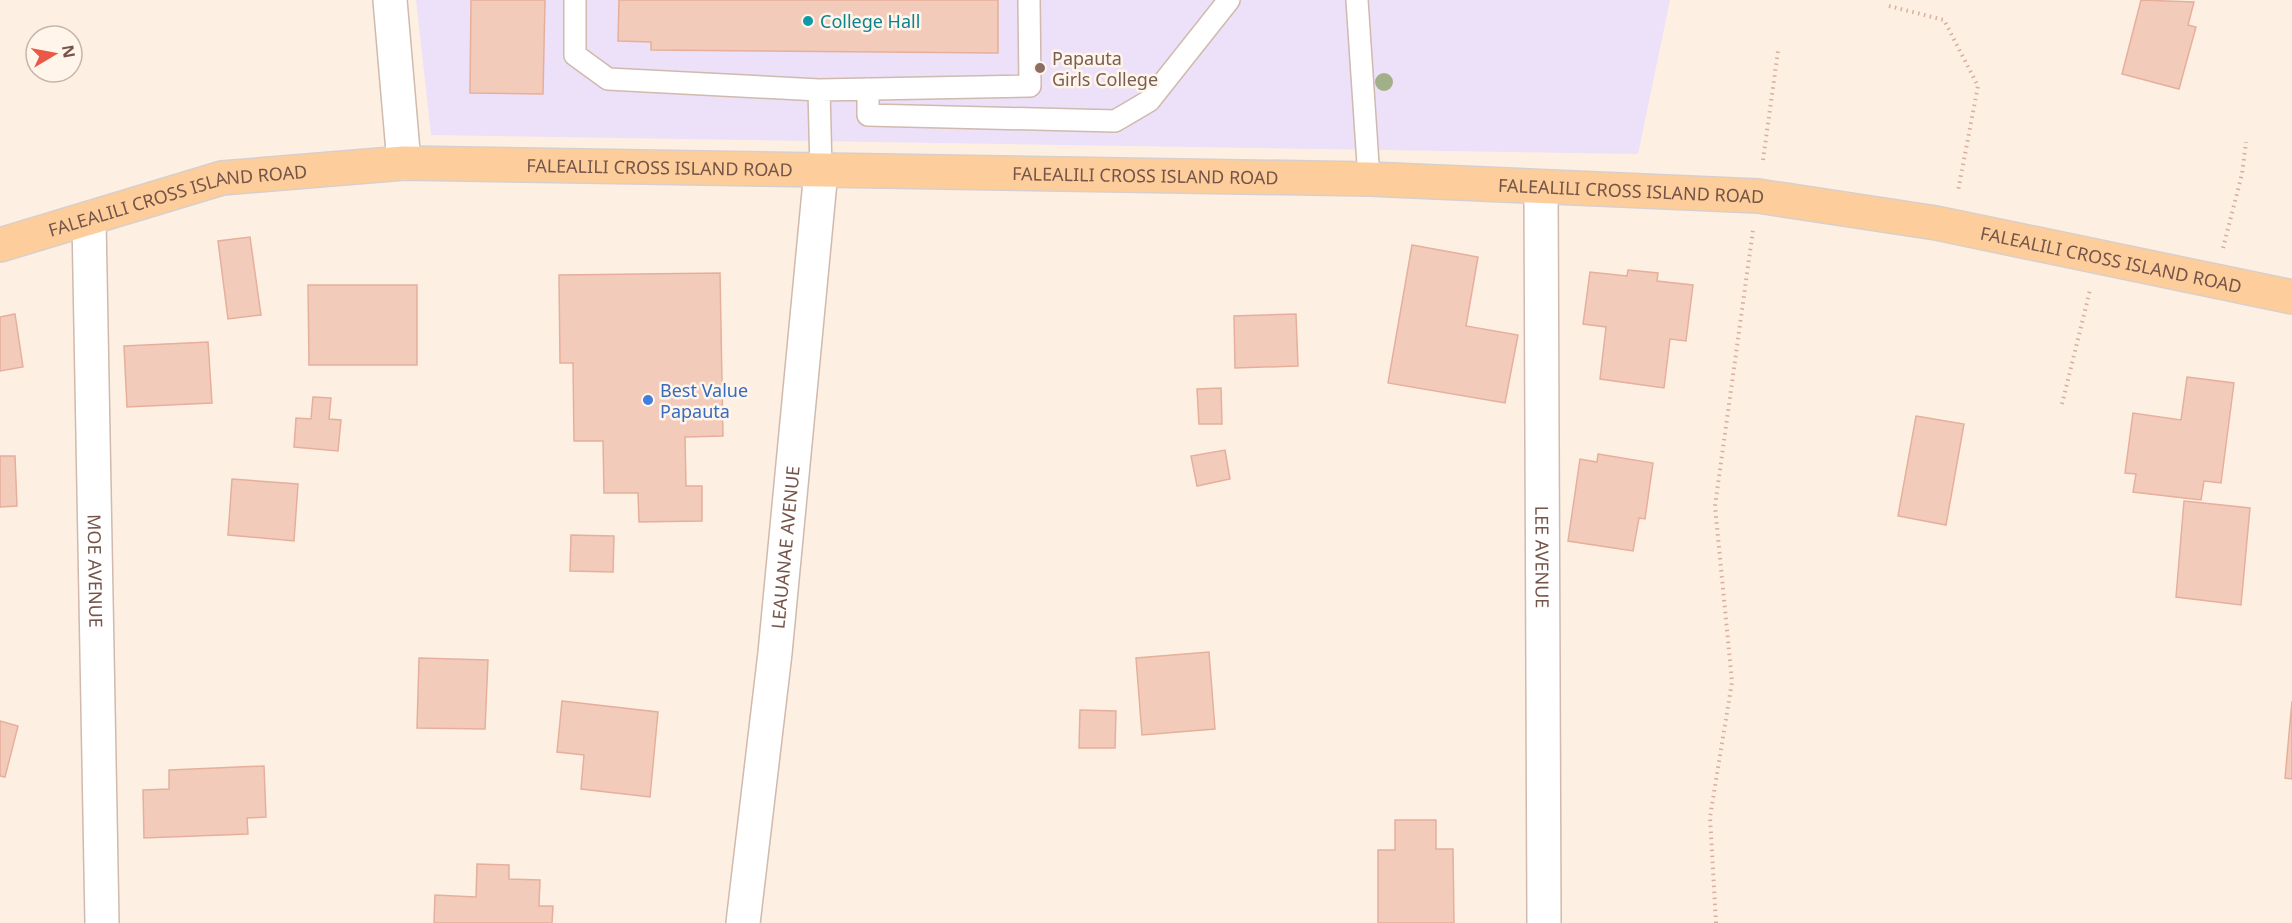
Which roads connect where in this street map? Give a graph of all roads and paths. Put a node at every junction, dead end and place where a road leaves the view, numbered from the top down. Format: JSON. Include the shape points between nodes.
{"nodes":[{"id":1,"x":390,"y":0,"type":"edge"},
{"id":2,"x":575,"y":0,"type":"edge"},
{"id":3,"x":1029,"y":0,"type":"edge"},
{"id":4,"x":1229,"y":0,"type":"edge"},
{"id":5,"x":1357,"y":0,"type":"edge"},
{"id":6,"x":1889,"y":6,"type":"dead end"},
{"id":7,"x":1778,"y":51,"type":"dead end"},
{"id":8,"x":868,"y":89,"type":"junction"},
{"id":9,"x":819,"y":90,"type":"junction"},
{"id":10,"x":2246,"y":142,"type":"dead end"},
{"id":11,"x":404,"y":163,"type":"junction"},
{"id":12,"x":821,"y":171,"type":"junction"},
{"id":13,"x":1369,"y":179,"type":"junction"},
{"id":14,"x":1541,"y":189,"type":"junction"},
{"id":15,"x":1758,"y":196,"type":"junction"},
{"id":16,"x":89,"y":220,"type":"junction"},
{"id":17,"x":1950,"y":227,"type":"junction"},
{"id":18,"x":0,"y":245,"type":"edge"},
{"id":19,"x":2096,"y":257,"type":"junction"},
{"id":20,"x":2216,"y":281,"type":"junction"},
{"id":21,"x":2292,"y":297,"type":"edge"},
{"id":22,"x":2062,"y":404,"type":"dead end"},
{"id":23,"x":102,"y":923,"type":"edge"},
{"id":24,"x":743,"y":923,"type":"edge"},
{"id":25,"x":1544,"y":923,"type":"edge"},
{"id":26,"x":1716,"y":923,"type":"edge"}],
"edges":[{"from":1,"to":11,"type":"street"},
{"from":2,"to":9,"type":"lane","via":[[575,55],[608,79]]},
{"from":3,"to":8,"type":"lane","via":[[1030,86]]},
{"from":4,"to":8,"type":"lane","via":[[1149,101],[1115,121],[868,115]]},
{"from":5,"to":13,"type":"lane"},
{"from":6,"to":17,"type":"path","via":[[1944,20],[1978,86]]},
{"from":7,"to":15,"type":"path"},
{"from":8,"to":9,"type":"lane"},
{"from":9,"to":12,"type":"lane"},
{"from":10,"to":20,"type":"path"},
{"from":11,"to":12,"type":"main road","name":"FALEALILI CROSS ISLAND ROAD"},
{"from":11,"to":16,"type":"main road","name":"FALEALILI CROSS ISLAND ROAD","via":[[222,178]]},
{"from":12,"to":13,"type":"main road","name":"FALEALILI CROSS ISLAND ROAD"},
{"from":12,"to":24,"type":"street","name":"LEAUANAE AVENUE","via":[[775,653]]},
{"from":13,"to":14,"type":"main road","name":"FALEALILI CROSS ISLAND ROAD"},
{"from":14,"to":15,"type":"main road","name":"FALEALILI CROSS ISLAND ROAD"},
{"from":14,"to":25,"type":"street","name":"LEE AVENUE"},
{"from":15,"to":17,"type":"main road","name":"FALEALILI CROSS ISLAND ROAD"},
{"from":15,"to":26,"type":"path","via":[[1715,506],[1732,682],[1710,817]]},
{"from":16,"to":18,"type":"main road","name":"FALEALILI CROSS ISLAND ROAD"},
{"from":16,"to":23,"type":"street","name":"MOE AVENUE"},
{"from":17,"to":19,"type":"main road","name":"FALEALILI CROSS ISLAND ROAD"},
{"from":19,"to":20,"type":"main road","name":"FALEALILI CROSS ISLAND ROAD"},
{"from":19,"to":22,"type":"path"},
{"from":20,"to":21,"type":"main road","name":"FALEALILI CROSS ISLAND ROAD"}]}
